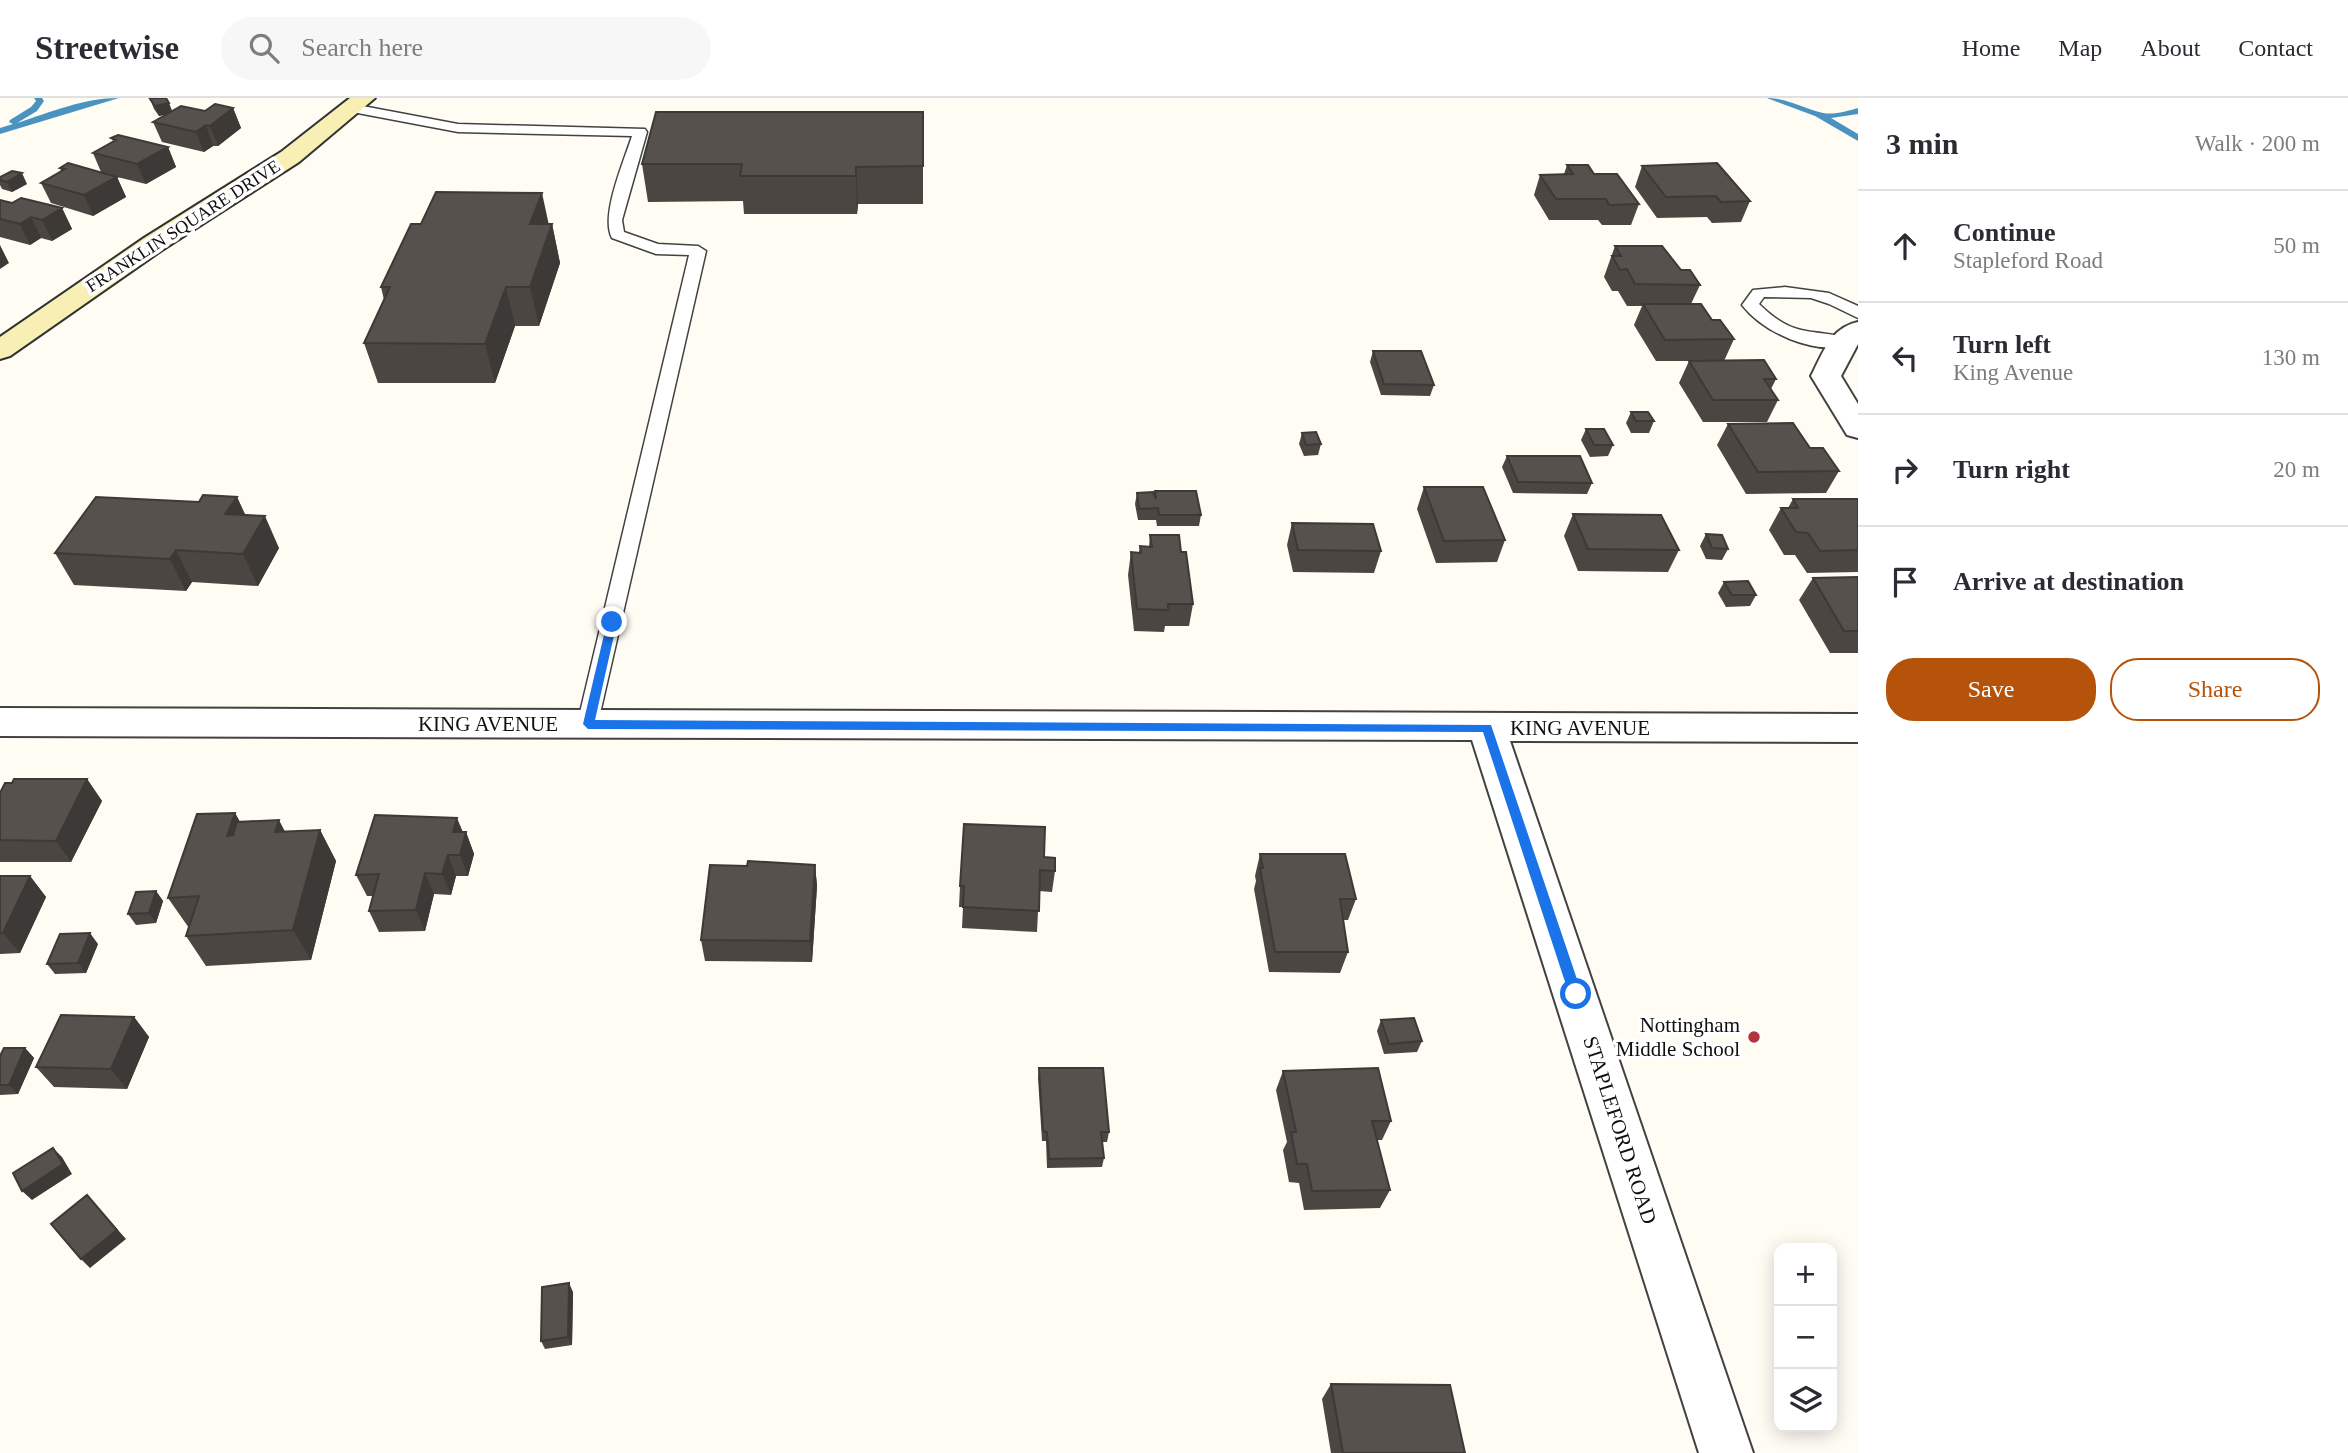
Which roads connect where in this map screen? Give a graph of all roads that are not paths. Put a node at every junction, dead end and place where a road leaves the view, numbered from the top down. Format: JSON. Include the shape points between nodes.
{"nodes":[{"id":1,"x":358,"y":103,"type":"edge"},
{"id":2,"x":1858,"y":313,"type":"edge"},
{"id":3,"x":1850,"y":336,"type":"edge"},
{"id":4,"x":0,"y":351,"type":"edge"},
{"id":5,"x":1858,"y":429,"type":"edge"},
{"id":6,"x":0,"y":722,"type":"edge"},
{"id":7,"x":588,"y":724,"type":"junction"},
{"id":8,"x":1487,"y":728,"type":"junction"},
{"id":9,"x":1858,"y":728,"type":"edge"},
{"id":10,"x":1726,"y":1453,"type":"edge"}],
"edges":[{"from":1,"to":4,"type":"street","name":"FRANKLIN SQUARE DRIVE","via":[[290,157],[152,244]]},
{"from":1,"to":7,"type":"lane","via":[[458,128],[640,132],[614,219],[617,235],[656,249],[698,251]]},
{"from":2,"to":3,"type":"lane","via":[[1843,302],[1783,290],[1759,293],[1750,305],[1785,334]]},
{"from":3,"to":5,"type":"street","via":[[1826,376]]},
{"from":6,"to":7,"type":"street","name":"KING AVENUE"},
{"from":7,"to":8,"type":"street","name":"KING AVENUE"},
{"from":8,"to":9,"type":"street","name":"KING AVENUE"},
{"from":8,"to":10,"type":"street","name":"STAPLEFORD ROAD"}]}
